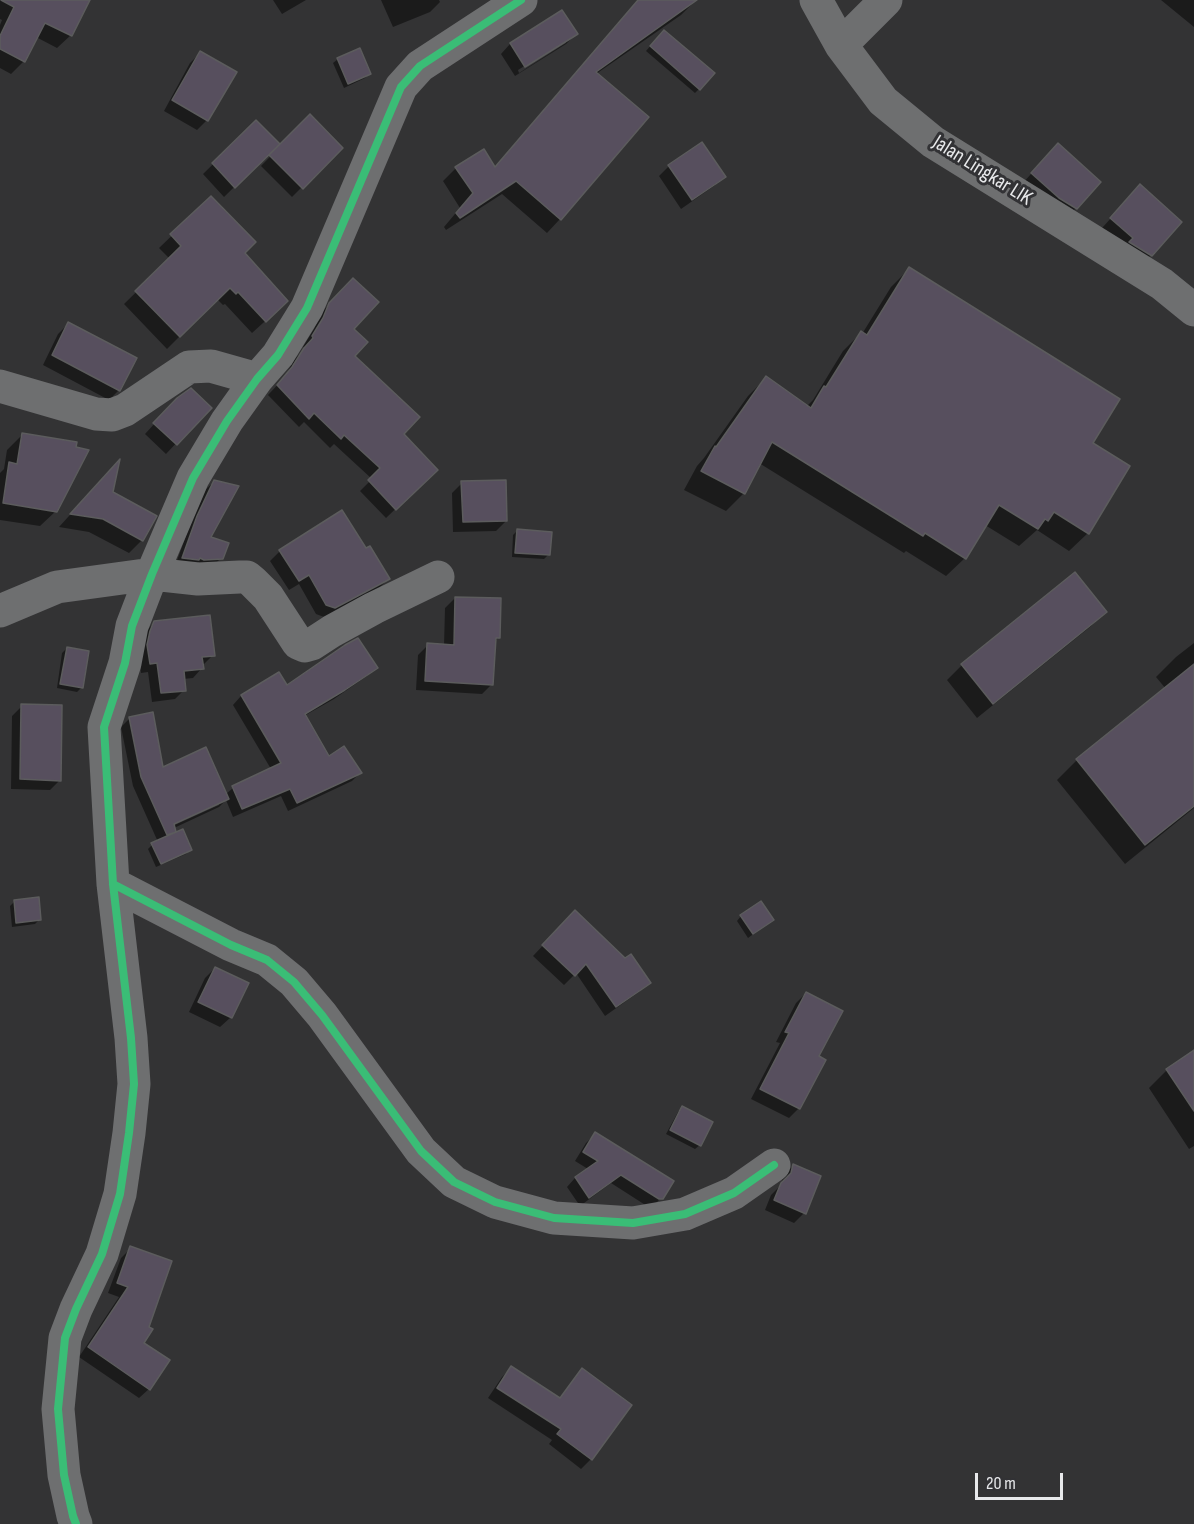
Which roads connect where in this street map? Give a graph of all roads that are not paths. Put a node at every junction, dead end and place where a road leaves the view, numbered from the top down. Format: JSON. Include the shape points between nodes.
{"nodes":[{"id":1,"x":816,"y":0,"type":"edge"},
{"id":2,"x":886,"y":0,"type":"edge"},
{"id":3,"x":504,"y":5,"type":"edge"},
{"id":4,"x":841,"y":45,"type":"junction"},
{"id":5,"x":1194,"y":310,"type":"edge"},
{"id":6,"x":258,"y":379,"type":"junction"},
{"id":7,"x":0,"y":386,"type":"edge"},
{"id":8,"x":152,"y":574,"type":"junction"},
{"id":9,"x":438,"y":577,"type":"dead end"},
{"id":10,"x":0,"y":611,"type":"edge"},
{"id":11,"x":113,"y":884,"type":"junction"},
{"id":12,"x":774,"y":1165,"type":"dead end"},
{"id":13,"x":76,"y":1524,"type":"edge"}],
"edges":[{"from":1,"to":4,"type":"street","name":"Jalan Lingkar LIK"},
{"from":2,"to":4,"type":"street"},
{"from":3,"to":6,"type":"street","via":[[420,66],[401,87],[307,308]]},
{"from":4,"to":5,"type":"street","name":"Jalan Lingkar LIK","via":[[883,101],[933,142],[1162,284]]},
{"from":6,"to":7,"type":"street","via":[[212,366],[189,367],[112,415],[96,414]]},
{"from":6,"to":8,"type":"street","via":[[193,478]]},
{"from":8,"to":9,"type":"street","via":[[198,579],[247,578],[268,597],[298,643],[305,646]]},
{"from":8,"to":10,"type":"street","via":[[57,587]]},
{"from":8,"to":11,"type":"street","via":[[132,626],[104,727]]},
{"from":11,"to":12,"type":"street","via":[[267,960],[294,982],[421,1151],[454,1182],[495,1202],[554,1218],[633,1223],[685,1214],[734,1193]]},
{"from":11,"to":13,"type":"street","via":[[134,1084],[120,1194],[102,1254],[65,1338],[58,1409],[64,1475]]}]}
